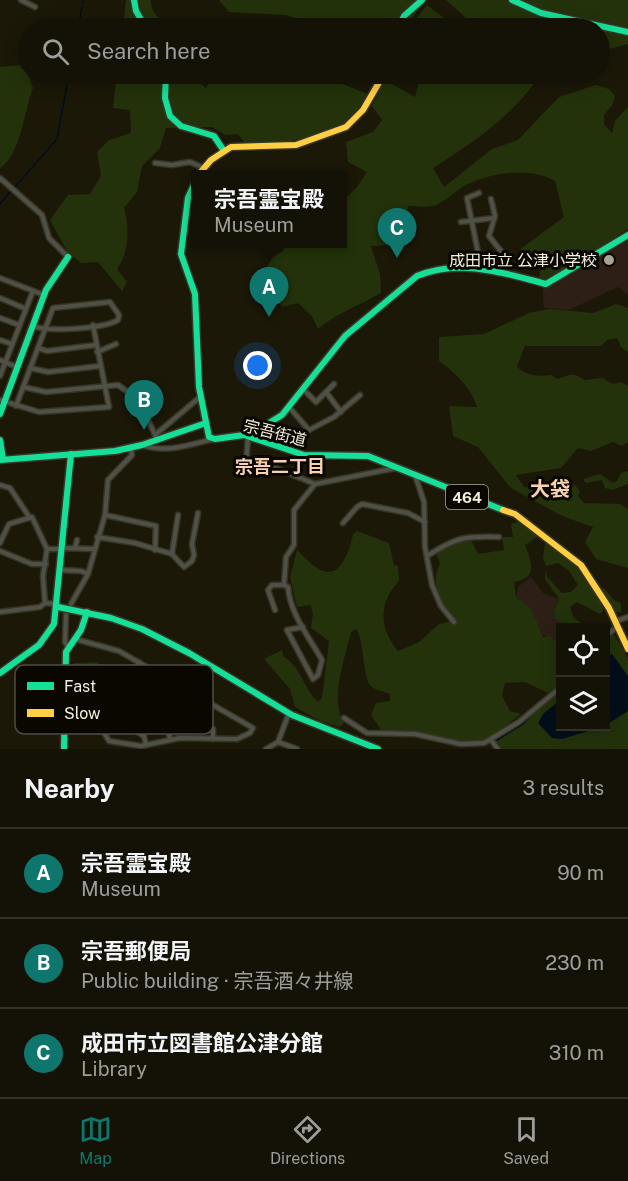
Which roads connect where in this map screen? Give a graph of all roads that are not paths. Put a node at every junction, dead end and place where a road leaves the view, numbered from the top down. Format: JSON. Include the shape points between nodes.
{"nodes":[{"id":1,"x":21,"y":0,"type":"edge"},
{"id":2,"x":134,"y":0,"type":"edge"},
{"id":3,"x":422,"y":0,"type":"edge"},
{"id":4,"x":512,"y":0,"type":"edge"},
{"id":5,"x":35,"y":7,"type":"dead end"},
{"id":6,"x":140,"y":18,"type":"edge"},
{"id":7,"x":403,"y":18,"type":"edge"},
{"id":8,"x":564,"y":18,"type":"edge"},
{"id":9,"x":610,"y":28,"type":"edge"},
{"id":10,"x":628,"y":32,"type":"edge"},
{"id":11,"x":166,"y":84,"type":"edge"},
{"id":12,"x":378,"y":84,"type":"edge"},
{"id":13,"x":224,"y":151,"type":"junction"},
{"id":14,"x":155,"y":163,"type":"dead end"},
{"id":15,"x":200,"y":170,"type":"edge"},
{"id":16,"x":202,"y":170,"type":"edge"},
{"id":17,"x":0,"y":178,"type":"edge"},
{"id":18,"x":191,"y":190,"type":"edge"},
{"id":19,"x":479,"y":193,"type":"dead end"},
{"id":20,"x":491,"y":199,"type":"dead end"},
{"id":21,"x":494,"y":218,"type":"junction"},
{"id":22,"x":472,"y":221,"type":"junction"},
{"id":23,"x":461,"y":222,"type":"dead end"},
{"id":24,"x":628,"y":235,"type":"edge"},
{"id":25,"x":68,"y":258,"type":"joint"},
{"id":26,"x":481,"y":267,"type":"junction"},
{"id":27,"x":500,"y":271,"type":"junction"},
{"id":28,"x":0,"y":278,"type":"edge"},
{"id":29,"x":33,"y":291,"type":"junction"},
{"id":30,"x":44,"y":295,"type":"junction"},
{"id":31,"x":0,"y":298,"type":"edge"},
{"id":32,"x":26,"y":309,"type":"junction"},
{"id":33,"x":0,"y":318,"type":"edge"},
{"id":34,"x":19,"y":325,"type":"junction"},
{"id":35,"x":93,"y":325,"type":"junction"},
{"id":36,"x":33,"y":326,"type":"junction"},
{"id":37,"x":44,"y":330,"type":"junction"},
{"id":38,"x":0,"y":340,"type":"edge"},
{"id":39,"x":12,"y":344,"type":"junction"},
{"id":40,"x":116,"y":344,"type":"dead end"},
{"id":41,"x":96,"y":345,"type":"junction"},
{"id":42,"x":38,"y":348,"type":"junction"},
{"id":43,"x":97,"y":352,"type":"junction"},
{"id":44,"x":3,"y":361,"type":"edge"},
{"id":45,"x":100,"y":366,"type":"junction"},
{"id":46,"x":17,"y":367,"type":"junction"},
{"id":47,"x":30,"y":368,"type":"junction"},
{"id":48,"x":0,"y":376,"type":"edge"},
{"id":49,"x":334,"y":384,"type":"dead end"},
{"id":50,"x":106,"y":386,"type":"junction"},
{"id":51,"x":23,"y":387,"type":"junction"},
{"id":52,"x":303,"y":389,"type":"junction"},
{"id":53,"x":326,"y":392,"type":"junction"},
{"id":54,"x":360,"y":395,"type":"dead end"},
{"id":55,"x":201,"y":397,"type":"junction"},
{"id":56,"x":2,"y":401,"type":"edge"},
{"id":57,"x":16,"y":406,"type":"junction"},
{"id":58,"x":289,"y":407,"type":"junction"},
{"id":59,"x":341,"y":412,"type":"junction"},
{"id":60,"x":0,"y":414,"type":"edge"},
{"id":61,"x":206,"y":423,"type":"junction"},
{"id":62,"x":309,"y":430,"type":"junction"},
{"id":63,"x":248,"y":436,"type":"junction"},
{"id":64,"x":156,"y":437,"type":"junction"},
{"id":65,"x":288,"y":437,"type":"dead end"},
{"id":66,"x":215,"y":439,"type":"junction"},
{"id":67,"x":0,"y":440,"type":"edge"},
{"id":68,"x":142,"y":445,"type":"junction"},
{"id":69,"x":131,"y":448,"type":"junction"},
{"id":70,"x":70,"y":454,"type":"junction"},
{"id":71,"x":2,"y":460,"type":"edge"},
{"id":72,"x":396,"y":467,"type":"junction"},
{"id":73,"x":414,"y":474,"type":"junction"},
{"id":74,"x":315,"y":484,"type":"junction"},
{"id":75,"x":0,"y":485,"type":"edge"},
{"id":76,"x":198,"y":513,"type":"dead end"},
{"id":77,"x":105,"y":515,"type":"junction"},
{"id":78,"x":178,"y":515,"type":"dead end"},
{"id":79,"x":30,"y":518,"type":"junction"},
{"id":80,"x":425,"y":522,"type":"junction"},
{"id":81,"x":343,"y":523,"type":"dead end"},
{"id":82,"x":97,"y":537,"type":"junction"},
{"id":83,"x":499,"y":537,"type":"dead end"},
{"id":84,"x":77,"y":540,"type":"dead end"},
{"id":85,"x":0,"y":543,"type":"edge"},
{"id":86,"x":75,"y":548,"type":"junction"},
{"id":87,"x":47,"y":549,"type":"junction"},
{"id":88,"x":62,"y":549,"type":"junction"},
{"id":89,"x":94,"y":549,"type":"junction"},
{"id":90,"x":155,"y":550,"type":"junction"},
{"id":91,"x":0,"y":551,"type":"edge"},
{"id":92,"x":172,"y":554,"type":"junction"},
{"id":93,"x":427,"y":556,"type":"junction"},
{"id":94,"x":46,"y":564,"type":"junction"},
{"id":95,"x":60,"y":570,"type":"junction"},
{"id":96,"x":88,"y":574,"type":"junction"},
{"id":97,"x":284,"y":585,"type":"junction"},
{"id":98,"x":45,"y":603,"type":"junction"},
{"id":99,"x":71,"y":604,"type":"dead end"},
{"id":100,"x":58,"y":606,"type":"junction"},
{"id":101,"x":275,"y":610,"type":"dead end"},
{"id":102,"x":0,"y":612,"type":"edge"},
{"id":103,"x":87,"y":612,"type":"junction"},
{"id":104,"x":66,"y":615,"type":"dead end"},
{"id":105,"x":628,"y":617,"type":"edge"},
{"id":106,"x":454,"y":622,"type":"dead end"},
{"id":107,"x":616,"y":624,"type":"junction"},
{"id":108,"x":303,"y":627,"type":"junction"},
{"id":109,"x":610,"y":631,"type":"edge"},
{"id":110,"x":74,"y":638,"type":"junction"},
{"id":111,"x":68,"y":647,"type":"junction"},
{"id":112,"x":628,"y":649,"type":"edge"},
{"id":113,"x":139,"y":662,"type":"junction"},
{"id":114,"x":65,"y":665,"type":"edge"},
{"id":115,"x":137,"y":665,"type":"edge"},
{"id":116,"x":144,"y":665,"type":"edge"},
{"id":117,"x":207,"y":665,"type":"edge"},
{"id":118,"x":213,"y":668,"type":"edge"},
{"id":119,"x":0,"y":673,"type":"edge"},
{"id":120,"x":556,"y":691,"type":"edge"},
{"id":121,"x":213,"y":705,"type":"edge"},
{"id":122,"x":289,"y":713,"type":"junction"},
{"id":123,"x":344,"y":718,"type":"dead end"},
{"id":124,"x":65,"y":734,"type":"edge"},
{"id":125,"x":105,"y":734,"type":"edge"},
{"id":126,"x":141,"y":734,"type":"edge"},
{"id":127,"x":169,"y":734,"type":"edge"},
{"id":128,"x":213,"y":734,"type":"edge"},
{"id":129,"x":213,"y":739,"type":"junction"},
{"id":130,"x":170,"y":740,"type":"junction"},
{"id":131,"x":491,"y":740,"type":"junction"},
{"id":132,"x":278,"y":742,"type":"junction"},
{"id":133,"x":146,"y":745,"type":"junction"},
{"id":134,"x":361,"y":747,"type":"edge"},
{"id":135,"x":64,"y":749,"type":"edge"},
{"id":136,"x":266,"y":749,"type":"edge"},
{"id":137,"x":297,"y":749,"type":"edge"},
{"id":138,"x":378,"y":749,"type":"edge"},
{"id":139,"x":498,"y":749,"type":"edge"}],
"edges":[{"from":1,"to":5,"type":"street"},
{"from":2,"to":6,"type":"main road"},
{"from":3,"to":7,"type":"main road"},
{"from":4,"to":8,"type":"main road"},
{"from":9,"to":10,"type":"main road"},
{"from":11,"to":13,"type":"main road","via":[[171,120],[180,127],[214,136]]},
{"from":12,"to":13,"type":"main road","via":[[357,118],[336,132],[296,145],[243,146]]},
{"from":13,"to":16,"type":"main road"},
{"from":14,"to":15,"type":"street","via":[[190,162]]},
{"from":17,"to":25,"type":"street","via":[[42,215],[50,238]]},
{"from":18,"to":55,"type":"main road","via":[[182,254],[195,294]]},
{"from":19,"to":22,"type":"street","via":[[467,198]]},
{"from":20,"to":21,"type":"street"},
{"from":21,"to":22,"type":"street"},
{"from":21,"to":27,"type":"street","via":[[489,236],[504,255]]},
{"from":22,"to":23,"type":"street"},
{"from":22,"to":26,"type":"street"},
{"from":24,"to":27,"type":"main road","via":[[546,284]]},
{"from":25,"to":30,"type":"main road"},
{"from":26,"to":27,"type":"main road"},
{"from":26,"to":52,"type":"main road","via":[[429,271],[412,279],[345,336]]},
{"from":28,"to":29,"type":"street"},
{"from":29,"to":30,"type":"street"},
{"from":29,"to":32,"type":"street"},
{"from":30,"to":36,"type":"main road"},
{"from":31,"to":32,"type":"street"},
{"from":32,"to":34,"type":"street"},
{"from":33,"to":34,"type":"street"},
{"from":34,"to":39,"type":"street"},
{"from":35,"to":37,"type":"street"},
{"from":35,"to":37,"type":"street","via":[[118,320],[110,302],[53,308]]},
{"from":35,"to":41,"type":"street"},
{"from":36,"to":37,"type":"street"},
{"from":36,"to":46,"type":"main road"},
{"from":37,"to":42,"type":"street"},
{"from":38,"to":39,"type":"street"},
{"from":39,"to":44,"type":"street"},
{"from":40,"to":43,"type":"street"},
{"from":41,"to":42,"type":"street","via":[[47,351]]},
{"from":41,"to":43,"type":"street"},
{"from":42,"to":47,"type":"street"},
{"from":43,"to":45,"type":"street"},
{"from":44,"to":46,"type":"street"},
{"from":44,"to":48,"type":"street"},
{"from":45,"to":47,"type":"street","via":[[48,372]]},
{"from":45,"to":50,"type":"street"},
{"from":46,"to":56,"type":"main road"},
{"from":47,"to":51,"type":"street"},
{"from":49,"to":53,"type":"street"},
{"from":50,"to":51,"type":"street","via":[[46,392]]},
{"from":50,"to":57,"type":"street","via":[[109,407],[39,412]]},
{"from":50,"to":64,"type":"street","via":[[118,385],[131,394],[141,405]]},
{"from":51,"to":57,"type":"street"},
{"from":52,"to":53,"type":"street","via":[[316,402]]},
{"from":52,"to":58,"type":"main road"},
{"from":53,"to":59,"type":"street"},
{"from":54,"to":59,"type":"street"},
{"from":55,"to":61,"type":"main road"},
{"from":55,"to":64,"type":"street"},
{"from":56,"to":57,"type":"street"},
{"from":56,"to":60,"type":"main road"},
{"from":58,"to":62,"type":"street"},
{"from":58,"to":63,"type":"main road","via":[[276,420]]},
{"from":59,"to":62,"type":"street"},
{"from":61,"to":64,"type":"main road"},
{"from":61,"to":66,"type":"main road","via":[[209,437]]},
{"from":62,"to":65,"type":"street"},
{"from":63,"to":66,"type":"main road","name":"宗吾街道","number":"464"},
{"from":63,"to":72,"type":"main road","name":"宗吾街道","number":"464","via":[[298,455],[368,456]]},
{"from":63,"to":74,"type":"street","via":[[246,466],[276,468]]},
{"from":64,"to":68,"type":"main road"},
{"from":66,"to":68,"type":"street","via":[[172,449]]},
{"from":67,"to":71,"type":"main road"},
{"from":68,"to":69,"type":"main road"},
{"from":69,"to":70,"type":"main road"},
{"from":69,"to":77,"type":"street","via":[[132,455],[108,480]]},
{"from":70,"to":71,"type":"main road"},
{"from":70,"to":88,"type":"main road"},
{"from":72,"to":73,"type":"main road","name":"宗吾街道","number":"464"},
{"from":72,"to":74,"type":"street"},
{"from":73,"to":80,"type":"street","via":[[424,502]]},
{"from":73,"to":107,"type":"main road","name":"宗吾街道","number":"464","via":[[521,517],[581,565]]},
{"from":74,"to":97,"type":"street","via":[[294,510],[294,545],[286,557]]},
{"from":75,"to":79,"type":"street","via":[[10,488]]},
{"from":76,"to":92,"type":"street","via":[[192,561],[184,567]]},
{"from":77,"to":82,"type":"street"},
{"from":77,"to":90,"type":"street","via":[[156,526]]},
{"from":78,"to":92,"type":"street"},
{"from":79,"to":85,"type":"street","via":[[9,524]]},
{"from":79,"to":87,"type":"street"},
{"from":80,"to":81,"type":"street","via":[[408,513],[362,504]]},
{"from":80,"to":93,"type":"street"},
{"from":82,"to":89,"type":"street"},
{"from":82,"to":90,"type":"street"},
{"from":83,"to":93,"type":"street","via":[[465,536]]},
{"from":84,"to":86,"type":"street"},
{"from":86,"to":88,"type":"street"},
{"from":86,"to":89,"type":"street"},
{"from":87,"to":88,"type":"street"},
{"from":87,"to":94,"type":"street"},
{"from":88,"to":95,"type":"main road"},
{"from":89,"to":96,"type":"street"},
{"from":90,"to":92,"type":"street"},
{"from":91,"to":94,"type":"street","via":[[32,564]]},
{"from":93,"to":106,"type":"street","via":[[436,595]]},
{"from":94,"to":98,"type":"street"},
{"from":95,"to":96,"type":"street"},
{"from":95,"to":100,"type":"main road"},
{"from":96,"to":99,"type":"street"},
{"from":97,"to":101,"type":"street","via":[[272,585],[268,590]]},
{"from":97,"to":108,"type":"street"},
{"from":98,"to":100,"type":"street"},
{"from":98,"to":102,"type":"street"},
{"from":100,"to":103,"type":"main road"},
{"from":100,"to":119,"type":"main road","via":[[45,639]]},
{"from":103,"to":110,"type":"main road"},
{"from":103,"to":117,"type":"main road","via":[[158,636]]},
{"from":104,"to":111,"type":"street"},
{"from":105,"to":107,"type":"street"},
{"from":107,"to":109,"type":"street"},
{"from":107,"to":112,"type":"main road","name":"宗吾街道","number":"464"},
{"from":108,"to":108,"type":"street","via":[[322,660],[313,679],[287,630]]},
{"from":110,"to":111,"type":"main road"},
{"from":110,"to":113,"type":"street","via":[[115,649]]},
{"from":111,"to":114,"type":"main road"},
{"from":113,"to":115,"type":"street"},
{"from":113,"to":116,"type":"street"},
{"from":118,"to":122,"type":"main road"},
{"from":120,"to":131,"type":"street"},
{"from":121,"to":129,"type":"street","via":[[253,728],[237,739]]},
{"from":122,"to":132,"type":"street"},
{"from":122,"to":134,"type":"main road"},
{"from":123,"to":131,"type":"street","via":[[369,733],[415,734],[461,744]]},
{"from":124,"to":135,"type":"main road"},
{"from":125,"to":133,"type":"street","via":[[112,744]]},
{"from":126,"to":133,"type":"street"},
{"from":127,"to":130,"type":"street"},
{"from":128,"to":129,"type":"street"},
{"from":129,"to":130,"type":"street"},
{"from":130,"to":133,"type":"street"},
{"from":131,"to":139,"type":"street"},
{"from":132,"to":136,"type":"street"},
{"from":132,"to":137,"type":"street"},
{"from":134,"to":138,"type":"main road"}]}
